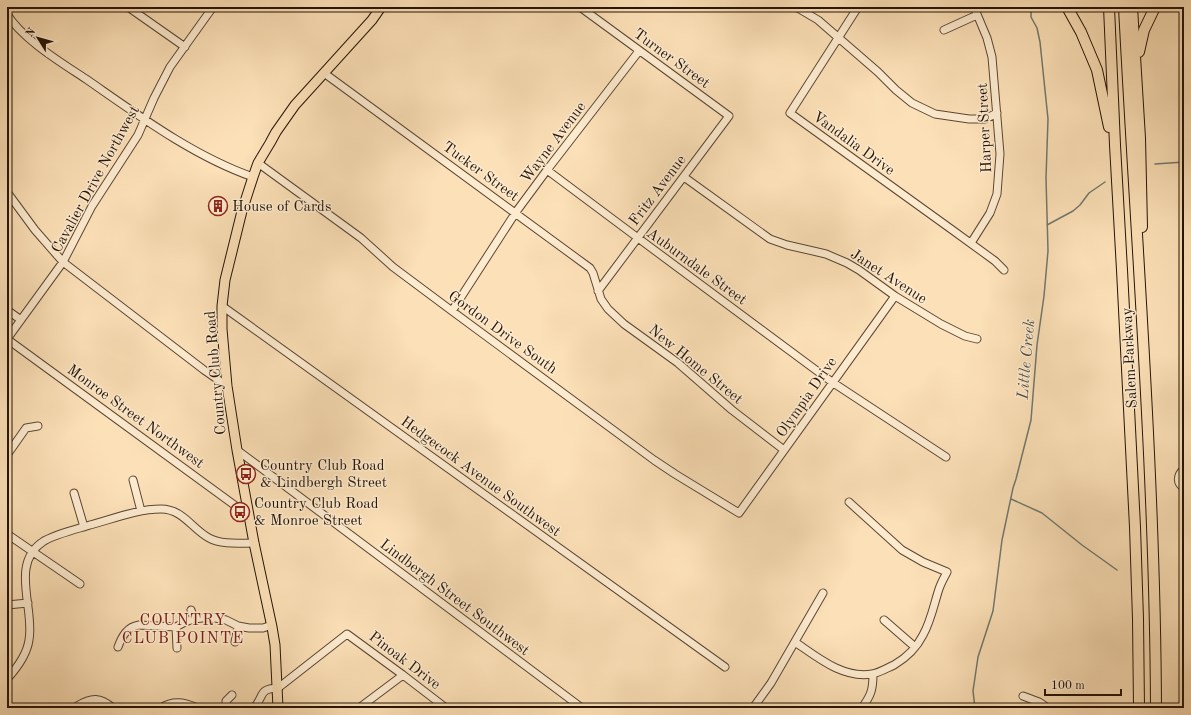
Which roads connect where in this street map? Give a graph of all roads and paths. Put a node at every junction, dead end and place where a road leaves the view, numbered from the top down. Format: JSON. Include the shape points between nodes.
{"nodes":[{"id":1,"x":128,"y":7,"type":"edge"},
{"id":2,"x":213,"y":7,"type":"edge"},
{"id":3,"x":381,"y":7,"type":"edge"},
{"id":4,"x":580,"y":7,"type":"edge"},
{"id":5,"x":796,"y":7,"type":"edge"},
{"id":6,"x":858,"y":7,"type":"edge"},
{"id":7,"x":974,"y":7,"type":"edge"},
{"id":8,"x":1067,"y":7,"type":"edge"},
{"id":9,"x":1109,"y":7,"type":"edge"},
{"id":10,"x":1124,"y":7,"type":"edge"},
{"id":11,"x":1132,"y":7,"type":"edge"},
{"id":12,"x":1155,"y":7,"type":"edge"},
{"id":13,"x":7,"y":14,"type":"edge"},
{"id":14,"x":977,"y":15,"type":"junction"},
{"id":15,"x":944,"y":30,"type":"dead end"},
{"id":16,"x":839,"y":39,"type":"junction"},
{"id":17,"x":185,"y":47,"type":"junction"},
{"id":18,"x":639,"y":51,"type":"junction"},
{"id":19,"x":1137,"y":68,"type":"junction"},
{"id":20,"x":324,"y":73,"type":"junction"},
{"id":21,"x":997,"y":113,"type":"junction"},
{"id":22,"x":729,"y":116,"type":"joint"},
{"id":23,"x":144,"y":119,"type":"junction"},
{"id":24,"x":1115,"y":145,"type":"junction"},
{"id":25,"x":258,"y":163,"type":"junction"},
{"id":26,"x":547,"y":170,"type":"junction"},
{"id":27,"x":253,"y":177,"type":"junction"},
{"id":28,"x":684,"y":177,"type":"junction"},
{"id":29,"x":7,"y":192,"type":"edge"},
{"id":30,"x":516,"y":212,"type":"junction"},
{"id":31,"x":638,"y":238,"type":"junction"},
{"id":32,"x":971,"y":243,"type":"junction"},
{"id":33,"x":64,"y":262,"type":"junction"},
{"id":34,"x":590,"y":268,"type":"junction"},
{"id":35,"x":1004,"y":270,"type":"dead end"},
{"id":36,"x":607,"y":280,"type":"junction"},
{"id":37,"x":598,"y":291,"type":"junction"},
{"id":38,"x":1140,"y":295,"type":"junction"},
{"id":39,"x":895,"y":296,"type":"junction"},
{"id":40,"x":222,"y":306,"type":"junction"},
{"id":41,"x":7,"y":310,"type":"edge"},
{"id":42,"x":452,"y":311,"type":"junction"},
{"id":43,"x":21,"y":320,"type":"junction"},
{"id":44,"x":977,"y":338,"type":"dead end"},
{"id":45,"x":7,"y":339,"type":"edge"},
{"id":46,"x":832,"y":382,"type":"junction"},
{"id":47,"x":227,"y":386,"type":"junction"},
{"id":48,"x":38,"y":426,"type":"dead end"},
{"id":49,"x":237,"y":450,"type":"junction"},
{"id":50,"x":784,"y":450,"type":"junction"},
{"id":51,"x":7,"y":456,"type":"edge"},
{"id":52,"x":946,"y":457,"type":"dead end"},
{"id":53,"x":1184,"y":469,"type":"edge"},
{"id":54,"x":133,"y":480,"type":"dead end"},
{"id":55,"x":1184,"y":488,"type":"edge"},
{"id":56,"x":74,"y":492,"type":"dead end"},
{"id":57,"x":849,"y":502,"type":"dead end"},
{"id":58,"x":141,"y":511,"type":"junction"},
{"id":59,"x":739,"y":513,"type":"joint"},
{"id":60,"x":248,"y":515,"type":"junction"},
{"id":61,"x":84,"y":527,"type":"junction"},
{"id":62,"x":7,"y":534,"type":"edge"},
{"id":63,"x":254,"y":543,"type":"junction"},
{"id":64,"x":33,"y":552,"type":"junction"},
{"id":65,"x":80,"y":584,"type":"dead end"},
{"id":66,"x":823,"y":593,"type":"dead end"},
{"id":67,"x":28,"y":603,"type":"junction"},
{"id":68,"x":7,"y":605,"type":"edge"},
{"id":69,"x":191,"y":610,"type":"dead end"},
{"id":70,"x":194,"y":619,"type":"junction"},
{"id":71,"x":884,"y":620,"type":"dead end"},
{"id":72,"x":272,"y":625,"type":"junction"},
{"id":73,"x":238,"y":626,"type":"junction"},
{"id":74,"x":176,"y":627,"type":"junction"},
{"id":75,"x":235,"y":642,"type":"dead end"},
{"id":76,"x":795,"y":642,"type":"junction"},
{"id":77,"x":118,"y":647,"type":"dead end"},
{"id":78,"x":178,"y":648,"type":"dead end"},
{"id":79,"x":915,"y":648,"type":"junction"},
{"id":80,"x":725,"y":667,"type":"dead end"},
{"id":81,"x":873,"y":674,"type":"junction"},
{"id":82,"x":403,"y":675,"type":"junction"},
{"id":83,"x":7,"y":679,"type":"edge"},
{"id":84,"x":278,"y":688,"type":"junction"},
{"id":85,"x":232,"y":695,"type":"dead end"},
{"id":86,"x":1023,"y":696,"type":"dead end"},
{"id":87,"x":77,"y":706,"type":"dead end"},
{"id":88,"x":113,"y":708,"type":"edge"},
{"id":89,"x":161,"y":708,"type":"edge"},
{"id":90,"x":197,"y":708,"type":"edge"},
{"id":91,"x":226,"y":708,"type":"edge"},
{"id":92,"x":254,"y":708,"type":"edge"},
{"id":93,"x":278,"y":708,"type":"edge"},
{"id":94,"x":359,"y":708,"type":"edge"},
{"id":95,"x":446,"y":708,"type":"edge"},
{"id":96,"x":582,"y":708,"type":"edge"},
{"id":97,"x":753,"y":708,"type":"edge"},
{"id":98,"x":862,"y":708,"type":"edge"},
{"id":99,"x":1048,"y":708,"type":"edge"},
{"id":100,"x":1139,"y":708,"type":"edge"},
{"id":101,"x":1156,"y":708,"type":"edge"}],
"edges":[{"from":1,"to":17,"type":"street"},
{"from":2,"to":17,"type":"street","name":"Cavalier Drive Northwest"},
{"from":3,"to":20,"type":"main road","name":"Country Club Road"},
{"from":4,"to":18,"type":"street","name":"Turner Street"},
{"from":5,"to":16,"type":"street","via":[[818,20]]},
{"from":6,"to":16,"type":"street","name":"Vandalia Drive"},
{"from":7,"to":14,"type":"street","name":"Harper Street"},
{"from":8,"to":24,"type":"highway","via":[[1084,38],[1097,70]]},
{"from":9,"to":24,"type":"highway","name":"Salem Parkway"},
{"from":10,"to":38,"type":"highway","name":"Salem Parkway"},
{"from":11,"to":19,"type":"highway"},
{"from":12,"to":19,"type":"highway","via":[[1146,23]]},
{"from":13,"to":23,"type":"street","via":[[15,25],[40,46]]},
{"from":14,"to":15,"type":"street"},
{"from":14,"to":21,"type":"street","name":"Harper Street","via":[[992,57]]},
{"from":16,"to":21,"type":"street","via":[[912,103],[935,114],[969,119],[985,118]]},
{"from":16,"to":32,"type":"street","name":"Vandalia Drive","via":[[790,114]]},
{"from":17,"to":23,"type":"street","name":"Cavalier Drive Northwest","via":[[164,78]]},
{"from":18,"to":22,"type":"street","name":"Turner Street"},
{"from":18,"to":26,"type":"street","name":"Wayne Avenue"},
{"from":19,"to":38,"type":"highway","via":[[1142,180],[1143,277]]},
{"from":20,"to":25,"type":"main road","name":"Country Club Road","via":[[295,105]]},
{"from":20,"to":30,"type":"street","name":"Tucker Street"},
{"from":21,"to":32,"type":"street","name":"Harper Street","via":[[1000,154],[997,194],[990,213]]},
{"from":22,"to":28,"type":"street","name":"Fritz Avenue"},
{"from":23,"to":27,"type":"street","via":[[208,156]]},
{"from":23,"to":33,"type":"street","name":"Cavalier Drive Northwest","via":[[138,135],[92,206]]},
{"from":24,"to":100,"type":"highway","name":"Salem Parkway","via":[[1135,520]]},
{"from":25,"to":27,"type":"main road","name":"Country Club Road"},
{"from":25,"to":42,"type":"street","name":"Gordon Drive South","via":[[360,238],[393,267]]},
{"from":26,"to":30,"type":"street","name":"Wayne Avenue"},
{"from":26,"to":31,"type":"street","name":"Auburndale Street"},
{"from":27,"to":40,"type":"main road","name":"Country Club Road","via":[[234,240]]},
{"from":28,"to":31,"type":"street","name":"Fritz Avenue"},
{"from":28,"to":39,"type":"street","name":"Janet Avenue","via":[[770,239],[826,254],[847,263]]},
{"from":29,"to":33,"type":"street","via":[[35,230]]},
{"from":30,"to":34,"type":"street","name":"Tucker Street"},
{"from":30,"to":42,"type":"street","name":"Wayne Avenue"},
{"from":31,"to":36,"type":"street","name":"Fritz Avenue"},
{"from":31,"to":46,"type":"street","name":"Auburndale Street"},
{"from":32,"to":35,"type":"street","name":"Vandalia Drive"},
{"from":33,"to":43,"type":"street","name":"Cavalier Drive Northwest"},
{"from":33,"to":47,"type":"street"},
{"from":34,"to":36,"type":"street","name":"Tucker Street"},
{"from":34,"to":37,"type":"street"},
{"from":36,"to":37,"type":"street"},
{"from":37,"to":50,"type":"street","name":"New Home Street","via":[[608,309],[624,324],[678,363],[732,410]]},
{"from":38,"to":101,"type":"highway","name":"Salem Parkway","via":[[1153,534]]},
{"from":39,"to":44,"type":"street","name":"Janet Avenue","via":[[941,324],[966,336]]},
{"from":39,"to":46,"type":"street","name":"Olympia Drive"},
{"from":40,"to":47,"type":"main road","name":"Country Club Road"},
{"from":40,"to":80,"type":"street","name":"Hedgecock Avenue Southwest"},
{"from":41,"to":43,"type":"street"},
{"from":42,"to":59,"type":"street","name":"Gordon Drive South","via":[[654,460]]},
{"from":43,"to":45,"type":"street","name":"Cavalier Drive Northwest"},
{"from":45,"to":60,"type":"street","name":"Monroe Street Northwest"},
{"from":46,"to":50,"type":"street","name":"Olympia Drive"},
{"from":46,"to":52,"type":"street","name":"Auburndale Street"},
{"from":47,"to":49,"type":"main road","name":"Country Club Road"},
{"from":48,"to":51,"type":"street","via":[[26,428]]},
{"from":49,"to":60,"type":"main road","name":"Country Club Road"},
{"from":49,"to":96,"type":"street","name":"Lindbergh Street Southwest"},
{"from":50,"to":59,"type":"street","name":"Olympia Drive"},
{"from":53,"to":55,"type":"street","via":[[1178,477],[1178,482]]},
{"from":54,"to":58,"type":"street"},
{"from":56,"to":61,"type":"street"},
{"from":57,"to":79,"type":"street","via":[[902,550],[946,572],[929,624]]},
{"from":58,"to":61,"type":"street"},
{"from":58,"to":63,"type":"street","via":[[161,509],[181,515],[216,541]]},
{"from":60,"to":63,"type":"main road","name":"Country Club Road"},
{"from":61,"to":64,"type":"street","via":[[51,538]]},
{"from":62,"to":64,"type":"street"},
{"from":63,"to":72,"type":"main road","name":"Country Club Road"},
{"from":64,"to":65,"type":"street"},
{"from":64,"to":67,"type":"street","via":[[26,571]]},
{"from":66,"to":76,"type":"street"},
{"from":67,"to":68,"type":"street"},
{"from":67,"to":83,"type":"street","via":[[28,646]]},
{"from":69,"to":70,"type":"street"},
{"from":70,"to":73,"type":"street","via":[[217,618]]},
{"from":70,"to":74,"type":"street"},
{"from":71,"to":79,"type":"street"},
{"from":72,"to":73,"type":"street","via":[[259,629]]},
{"from":72,"to":84,"type":"main road","name":"Country Club Road"},
{"from":73,"to":75,"type":"street"},
{"from":74,"to":77,"type":"street","via":[[148,624],[134,626],[127,630]]},
{"from":74,"to":78,"type":"street"},
{"from":76,"to":81,"type":"street","via":[[841,670],[864,675]]},
{"from":76,"to":97,"type":"street"},
{"from":79,"to":81,"type":"street","via":[[899,662]]},
{"from":81,"to":98,"type":"street","via":[[873,687],[869,699]]},
{"from":82,"to":84,"type":"street","name":"Pinoak Drive","via":[[348,634]]},
{"from":82,"to":94,"type":"street"},
{"from":82,"to":95,"type":"street","name":"Pinoak Drive"},
{"from":84,"to":92,"type":"street","via":[[265,690]]},
{"from":84,"to":93,"type":"main road","name":"Country Club Road"},
{"from":85,"to":91,"type":"street","via":[[226,701]]},
{"from":86,"to":99,"type":"street"},
{"from":87,"to":88,"type":"street","via":[[88,700],[100,699]]},
{"from":89,"to":90,"type":"street","via":[[179,702]]}]}
